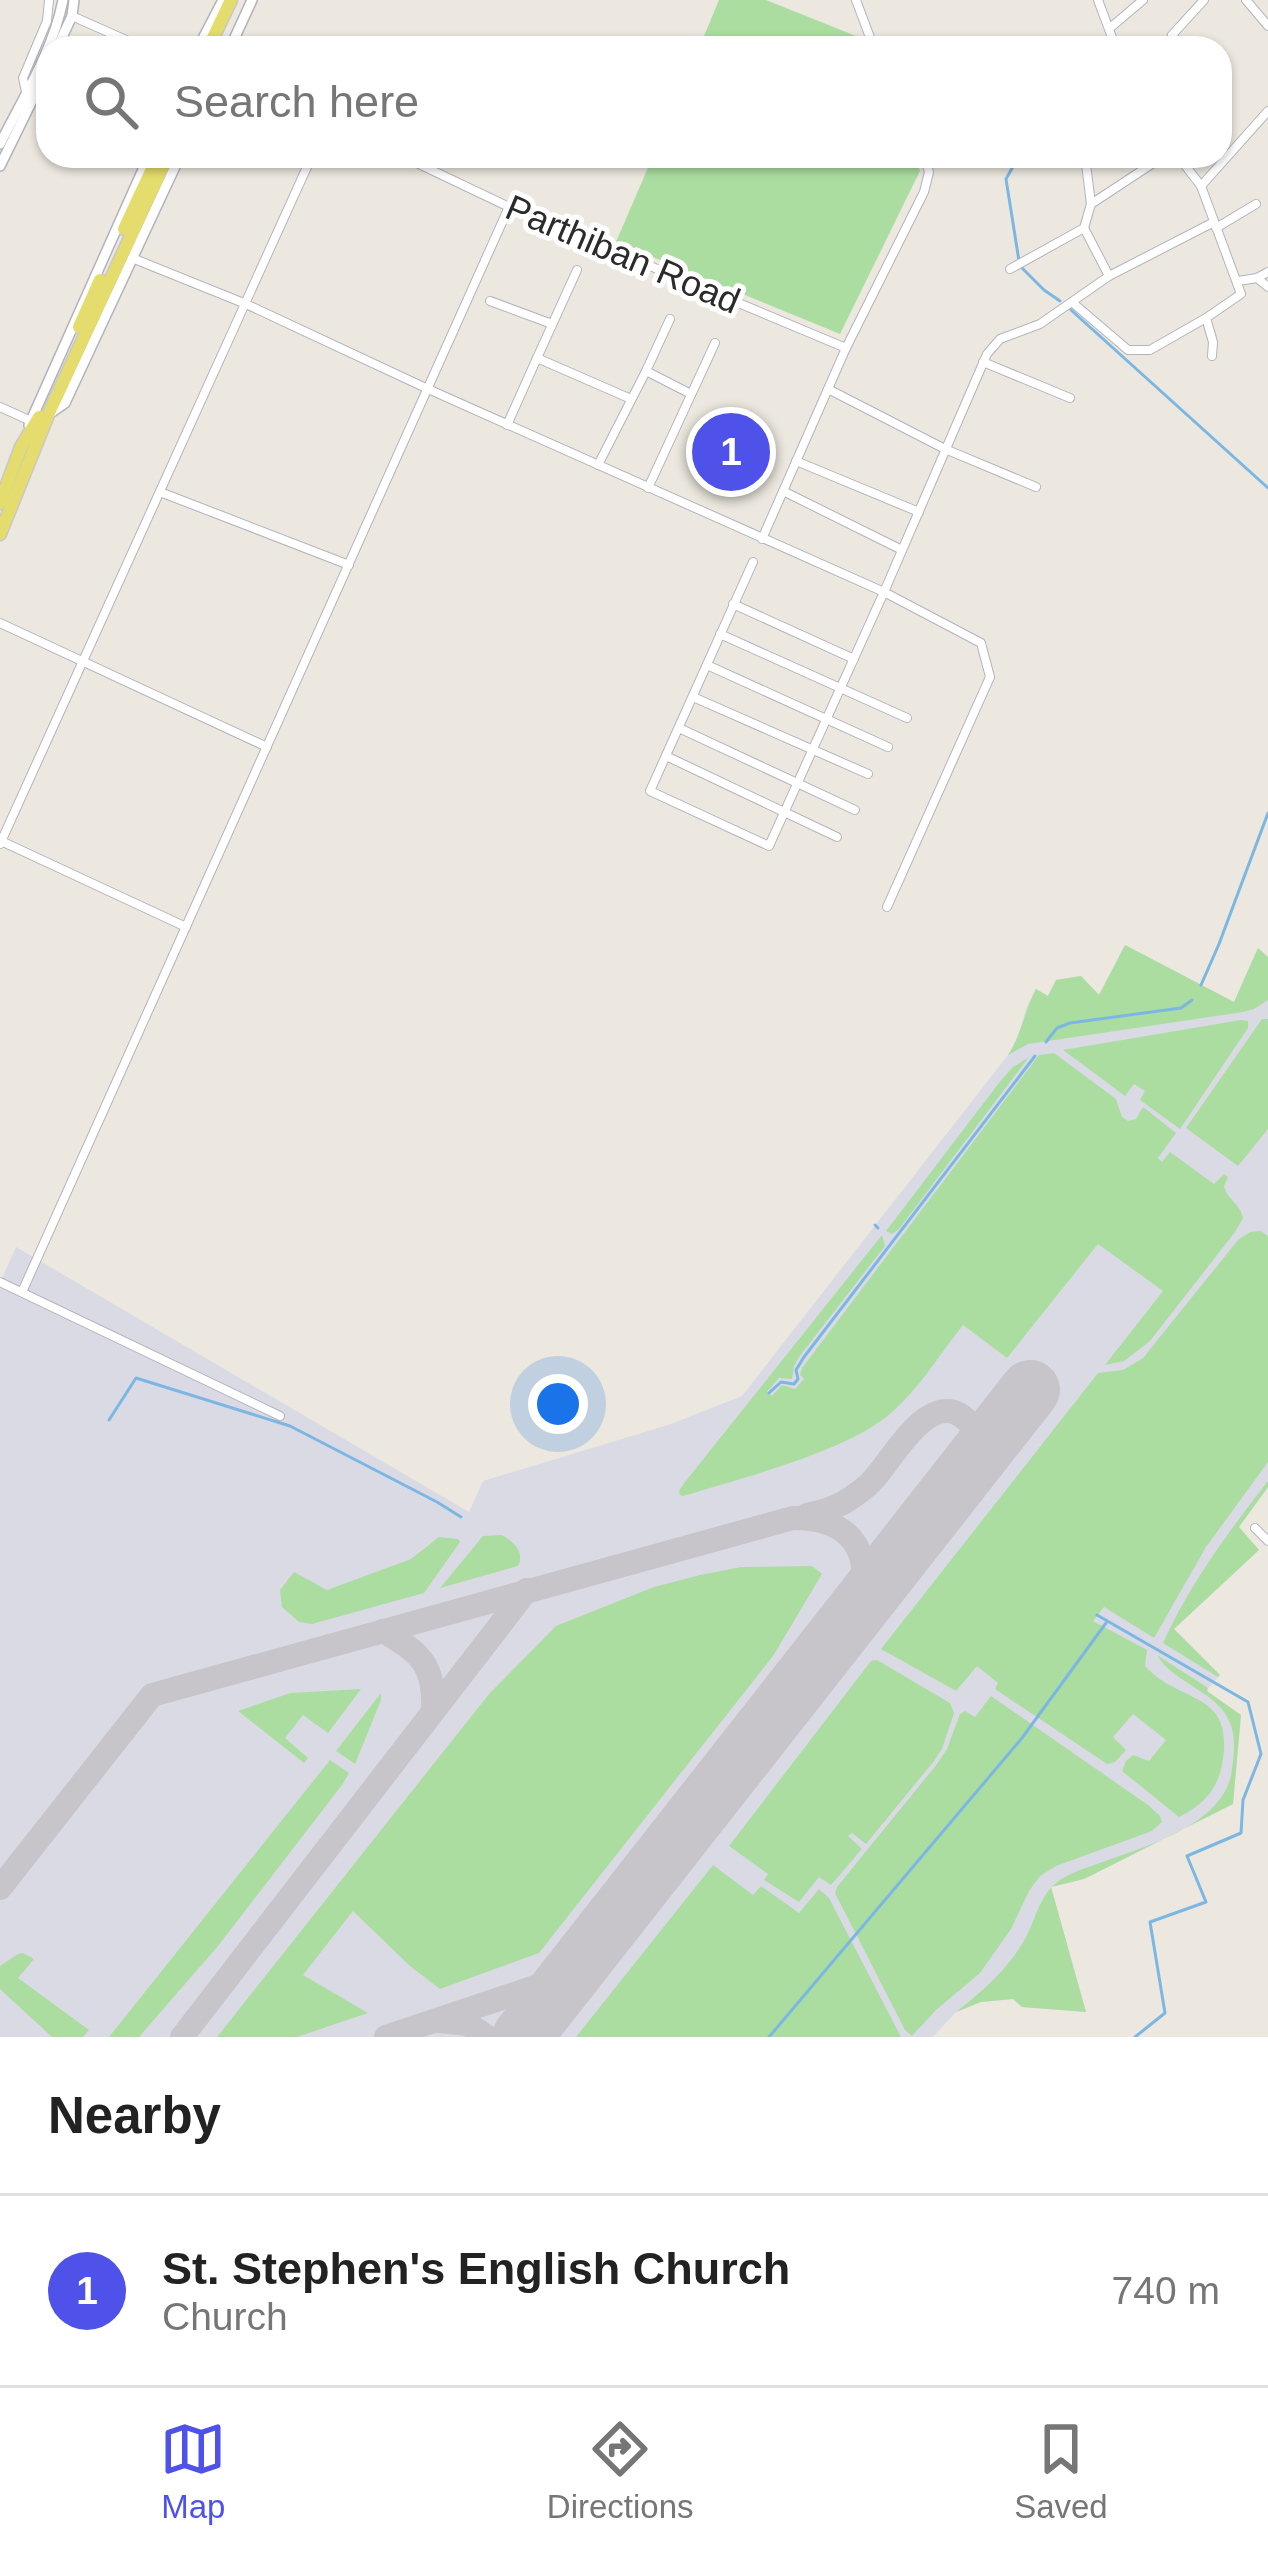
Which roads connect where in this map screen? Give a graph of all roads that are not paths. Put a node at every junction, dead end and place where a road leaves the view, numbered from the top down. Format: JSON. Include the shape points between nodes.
{"nodes":[{"id":1,"x":50,"y":0,"type":"edge"},
{"id":2,"x":63,"y":0,"type":"edge"},
{"id":3,"x":74,"y":0,"type":"edge"},
{"id":4,"x":231,"y":0,"type":"edge"},
{"id":5,"x":252,"y":0,"type":"edge"},
{"id":6,"x":856,"y":0,"type":"edge"},
{"id":7,"x":1098,"y":0,"type":"edge"},
{"id":8,"x":1143,"y":0,"type":"edge"},
{"id":9,"x":1204,"y":0,"type":"edge"},
{"id":10,"x":1248,"y":0,"type":"edge"},
{"id":11,"x":72,"y":16,"type":"junction"},
{"id":12,"x":1268,"y":26,"type":"edge"},
{"id":13,"x":1110,"y":28,"type":"junction"},
{"id":14,"x":41,"y":36,"type":"edge"},
{"id":15,"x":53,"y":36,"type":"edge"},
{"id":16,"x":63,"y":36,"type":"edge"},
{"id":17,"x":117,"y":36,"type":"edge"},
{"id":18,"x":207,"y":36,"type":"edge"},
{"id":19,"x":218,"y":36,"type":"edge"},
{"id":20,"x":236,"y":36,"type":"edge"},
{"id":21,"x":870,"y":36,"type":"edge"},
{"id":22,"x":1113,"y":36,"type":"edge"},
{"id":23,"x":1173,"y":36,"type":"edge"},
{"id":24,"x":36,"y":48,"type":"edge"},
{"id":25,"x":36,"y":78,"type":"edge"},
{"id":26,"x":36,"y":83,"type":"edge"},
{"id":27,"x":26,"y":92,"type":"junction"},
{"id":28,"x":1268,"y":111,"type":"edge"},
{"id":29,"x":20,"y":114,"type":"junction"},
{"id":30,"x":0,"y":144,"type":"edge"},
{"id":31,"x":1232,"y":151,"type":"edge"},
{"id":32,"x":0,"y":166,"type":"edge"},
{"id":33,"x":143,"y":168,"type":"edge"},
{"id":34,"x":153,"y":168,"type":"edge"},
{"id":35,"x":162,"y":168,"type":"edge"},
{"id":36,"x":174,"y":168,"type":"edge"},
{"id":37,"x":307,"y":168,"type":"edge"},
{"id":38,"x":428,"y":168,"type":"edge"},
{"id":39,"x":928,"y":168,"type":"edge"},
{"id":40,"x":1086,"y":168,"type":"edge"},
{"id":41,"x":1146,"y":168,"type":"edge"},
{"id":42,"x":1187,"y":168,"type":"edge"},
{"id":43,"x":1217,"y":168,"type":"edge"},
{"id":44,"x":1201,"y":186,"type":"junction"},
{"id":45,"x":1091,"y":204,"type":"junction"},
{"id":46,"x":1256,"y":204,"type":"dead end"},
{"id":47,"x":509,"y":206,"type":"junction"},
{"id":48,"x":1215,"y":225,"type":"junction"},
{"id":49,"x":1084,"y":228,"type":"junction"},
{"id":50,"x":132,"y":258,"type":"junction"},
{"id":51,"x":577,"y":269,"type":"dead end"},
{"id":52,"x":1010,"y":269,"type":"dead end"},
{"id":53,"x":1268,"y":272,"type":"edge"},
{"id":54,"x":1109,"y":276,"type":"junction"},
{"id":55,"x":1257,"y":278,"type":"junction"},
{"id":56,"x":1238,"y":281,"type":"junction"},
{"id":57,"x":1268,"y":287,"type":"edge"},
{"id":58,"x":490,"y":302,"type":"dead end"},
{"id":59,"x":1073,"y":303,"type":"junction"},
{"id":60,"x":246,"y":304,"type":"junction"},
{"id":61,"x":1206,"y":318,"type":"junction"},
{"id":62,"x":670,"y":319,"type":"dead end"},
{"id":63,"x":552,"y":324,"type":"junction"},
{"id":64,"x":715,"y":343,"type":"dead end"},
{"id":65,"x":846,"y":348,"type":"junction"},
{"id":66,"x":1212,"y":356,"type":"dead end"},
{"id":67,"x":537,"y":358,"type":"junction"},
{"id":68,"x":983,"y":362,"type":"junction"},
{"id":69,"x":646,"y":370,"type":"junction"},
{"id":70,"x":428,"y":389,"type":"junction"},
{"id":71,"x":828,"y":389,"type":"junction"},
{"id":72,"x":691,"y":394,"type":"junction"},
{"id":73,"x":53,"y":396,"type":"junction"},
{"id":74,"x":1070,"y":398,"type":"dead end"},
{"id":75,"x":631,"y":399,"type":"junction"},
{"id":76,"x":0,"y":407,"type":"edge"},
{"id":77,"x":48,"y":415,"type":"junction"},
{"id":78,"x":31,"y":421,"type":"junction"},
{"id":79,"x":508,"y":425,"type":"junction"},
{"id":80,"x":21,"y":447,"type":"junction"},
{"id":81,"x":945,"y":448,"type":"junction"},
{"id":82,"x":796,"y":461,"type":"junction"},
{"id":83,"x":598,"y":465,"type":"junction"},
{"id":84,"x":1036,"y":487,"type":"dead end"},
{"id":85,"x":648,"y":488,"type":"junction"},
{"id":86,"x":783,"y":491,"type":"junction"},
{"id":87,"x":160,"y":492,"type":"junction"},
{"id":88,"x":0,"y":502,"type":"edge"},
{"id":89,"x":919,"y":512,"type":"junction"},
{"id":90,"x":0,"y":533,"type":"edge"},
{"id":91,"x":762,"y":539,"type":"junction"},
{"id":92,"x":902,"y":550,"type":"junction"},
{"id":93,"x":753,"y":562,"type":"dead end"},
{"id":94,"x":349,"y":565,"type":"junction"},
{"id":95,"x":884,"y":592,"type":"junction"},
{"id":96,"x":734,"y":604,"type":"junction"},
{"id":97,"x":0,"y":623,"type":"edge"},
{"id":98,"x":720,"y":634,"type":"junction"},
{"id":99,"x":854,"y":658,"type":"junction"},
{"id":100,"x":84,"y":660,"type":"junction"},
{"id":101,"x":707,"y":665,"type":"junction"},
{"id":102,"x":841,"y":688,"type":"junction"},
{"id":103,"x":693,"y":697,"type":"junction"},
{"id":104,"x":907,"y":718,"type":"dead end"},
{"id":105,"x":827,"y":719,"type":"junction"},
{"id":106,"x":679,"y":728,"type":"junction"},
{"id":107,"x":267,"y":747,"type":"junction"},
{"id":108,"x":888,"y":747,"type":"dead end"},
{"id":109,"x":812,"y":750,"type":"junction"},
{"id":110,"x":666,"y":756,"type":"junction"},
{"id":111,"x":868,"y":774,"type":"dead end"},
{"id":112,"x":799,"y":782,"type":"junction"},
{"id":113,"x":855,"y":810,"type":"dead end"},
{"id":114,"x":784,"y":813,"type":"junction"},
{"id":115,"x":837,"y":837,"type":"dead end"},
{"id":116,"x":0,"y":842,"type":"edge"},
{"id":117,"x":887,"y":907,"type":"dead end"},
{"id":118,"x":186,"y":927,"type":"junction"},
{"id":119,"x":0,"y":1282,"type":"edge"},
{"id":120,"x":22,"y":1292,"type":"junction"},
{"id":121,"x":280,"y":1417,"type":"dead end"},
{"id":122,"x":1255,"y":1528,"type":"dead end"},
{"id":123,"x":1268,"y":1541,"type":"edge"}],
"edges":[{"from":1,"to":14,"type":"street"},
{"from":2,"to":15,"type":"street"},
{"from":3,"to":11,"type":"street"},
{"from":4,"to":18,"type":"street"},
{"from":4,"to":19,"type":"main road"},
{"from":5,"to":20,"type":"street"},
{"from":6,"to":21,"type":"street"},
{"from":7,"to":13,"type":"street"},
{"from":8,"to":13,"type":"street"},
{"from":9,"to":23,"type":"street"},
{"from":10,"to":12,"type":"street"},
{"from":11,"to":16,"type":"street"},
{"from":11,"to":17,"type":"street"},
{"from":13,"to":22,"type":"street"},
{"from":24,"to":27,"type":"street","via":[[23,78]]},
{"from":25,"to":27,"type":"street"},
{"from":26,"to":29,"type":"street"},
{"from":27,"to":29,"type":"street"},
{"from":28,"to":31,"type":"street"},
{"from":29,"to":30,"type":"street"},
{"from":29,"to":32,"type":"street"},
{"from":33,"to":78,"type":"street"},
{"from":34,"to":73,"type":"main road"},
{"from":35,"to":73,"type":"main road"},
{"from":36,"to":50,"type":"street"},
{"from":37,"to":60,"type":"street"},
{"from":38,"to":47,"type":"street","name":"Parthiban Road"},
{"from":39,"to":65,"type":"street","via":[[928,182]]},
{"from":40,"to":45,"type":"street"},
{"from":41,"to":45,"type":"street"},
{"from":42,"to":44,"type":"street"},
{"from":43,"to":44,"type":"street"},
{"from":44,"to":48,"type":"street"},
{"from":45,"to":49,"type":"street"},
{"from":46,"to":48,"type":"street"},
{"from":47,"to":65,"type":"street","name":"Parthiban Road"},
{"from":47,"to":70,"type":"street"},
{"from":48,"to":54,"type":"street"},
{"from":48,"to":56,"type":"street"},
{"from":49,"to":52,"type":"street"},
{"from":49,"to":54,"type":"street"},
{"from":50,"to":60,"type":"street"},
{"from":50,"to":77,"type":"street","via":[[65,404]]},
{"from":51,"to":63,"type":"street"},
{"from":53,"to":55,"type":"street"},
{"from":54,"to":59,"type":"street"},
{"from":55,"to":56,"type":"street"},
{"from":55,"to":57,"type":"street"},
{"from":56,"to":61,"type":"street","via":[[1241,294]]},
{"from":58,"to":63,"type":"street"},
{"from":59,"to":61,"type":"street","via":[[1128,350],[1150,350]]},
{"from":59,"to":68,"type":"street","via":[[1000,339]]},
{"from":60,"to":70,"type":"street"},
{"from":60,"to":87,"type":"street"},
{"from":61,"to":66,"type":"street"},
{"from":62,"to":69,"type":"street"},
{"from":63,"to":67,"type":"street"},
{"from":64,"to":72,"type":"street"},
{"from":65,"to":71,"type":"street"},
{"from":67,"to":75,"type":"street"},
{"from":67,"to":79,"type":"street"},
{"from":68,"to":74,"type":"street"},
{"from":68,"to":81,"type":"street"},
{"from":69,"to":72,"type":"street"},
{"from":69,"to":75,"type":"street"},
{"from":70,"to":79,"type":"street"},
{"from":70,"to":94,"type":"street"},
{"from":71,"to":81,"type":"street"},
{"from":71,"to":82,"type":"street"},
{"from":72,"to":85,"type":"street"},
{"from":73,"to":77,"type":"main road"},
{"from":73,"to":80,"type":"main road"},
{"from":75,"to":83,"type":"street"},
{"from":76,"to":78,"type":"street"},
{"from":77,"to":90,"type":"main road"},
{"from":78,"to":80,"type":"street"},
{"from":79,"to":83,"type":"street"},
{"from":80,"to":88,"type":"main road"},
{"from":81,"to":84,"type":"street"},
{"from":81,"to":89,"type":"street"},
{"from":82,"to":86,"type":"street"},
{"from":82,"to":89,"type":"street"},
{"from":83,"to":85,"type":"street"},
{"from":85,"to":91,"type":"street"},
{"from":86,"to":91,"type":"street"},
{"from":86,"to":92,"type":"street"},
{"from":87,"to":94,"type":"street"},
{"from":87,"to":100,"type":"street"},
{"from":89,"to":92,"type":"street"},
{"from":91,"to":95,"type":"street"},
{"from":92,"to":95,"type":"street"},
{"from":93,"to":96,"type":"street"},
{"from":94,"to":107,"type":"street"},
{"from":95,"to":99,"type":"street"},
{"from":95,"to":117,"type":"street","via":[[981,643],[990,677]]},
{"from":96,"to":98,"type":"street"},
{"from":96,"to":99,"type":"street"},
{"from":97,"to":100,"type":"street"},
{"from":98,"to":101,"type":"street"},
{"from":98,"to":102,"type":"street"},
{"from":99,"to":102,"type":"street"},
{"from":100,"to":107,"type":"street"},
{"from":100,"to":116,"type":"street"},
{"from":101,"to":103,"type":"street"},
{"from":101,"to":105,"type":"street"},
{"from":102,"to":104,"type":"street"},
{"from":102,"to":105,"type":"street"},
{"from":103,"to":106,"type":"street"},
{"from":103,"to":109,"type":"street"},
{"from":105,"to":108,"type":"street"},
{"from":105,"to":109,"type":"street"},
{"from":106,"to":110,"type":"street"},
{"from":106,"to":112,"type":"street"},
{"from":107,"to":118,"type":"street"},
{"from":109,"to":111,"type":"street"},
{"from":109,"to":112,"type":"street"},
{"from":110,"to":114,"type":"street"},
{"from":110,"to":114,"type":"street","via":[[650,791],[769,846]]},
{"from":112,"to":113,"type":"street"},
{"from":112,"to":114,"type":"street"},
{"from":114,"to":115,"type":"street"},
{"from":116,"to":118,"type":"street"},
{"from":118,"to":120,"type":"street"},
{"from":119,"to":120,"type":"street"},
{"from":120,"to":121,"type":"street"},
{"from":122,"to":123,"type":"street"}]}
